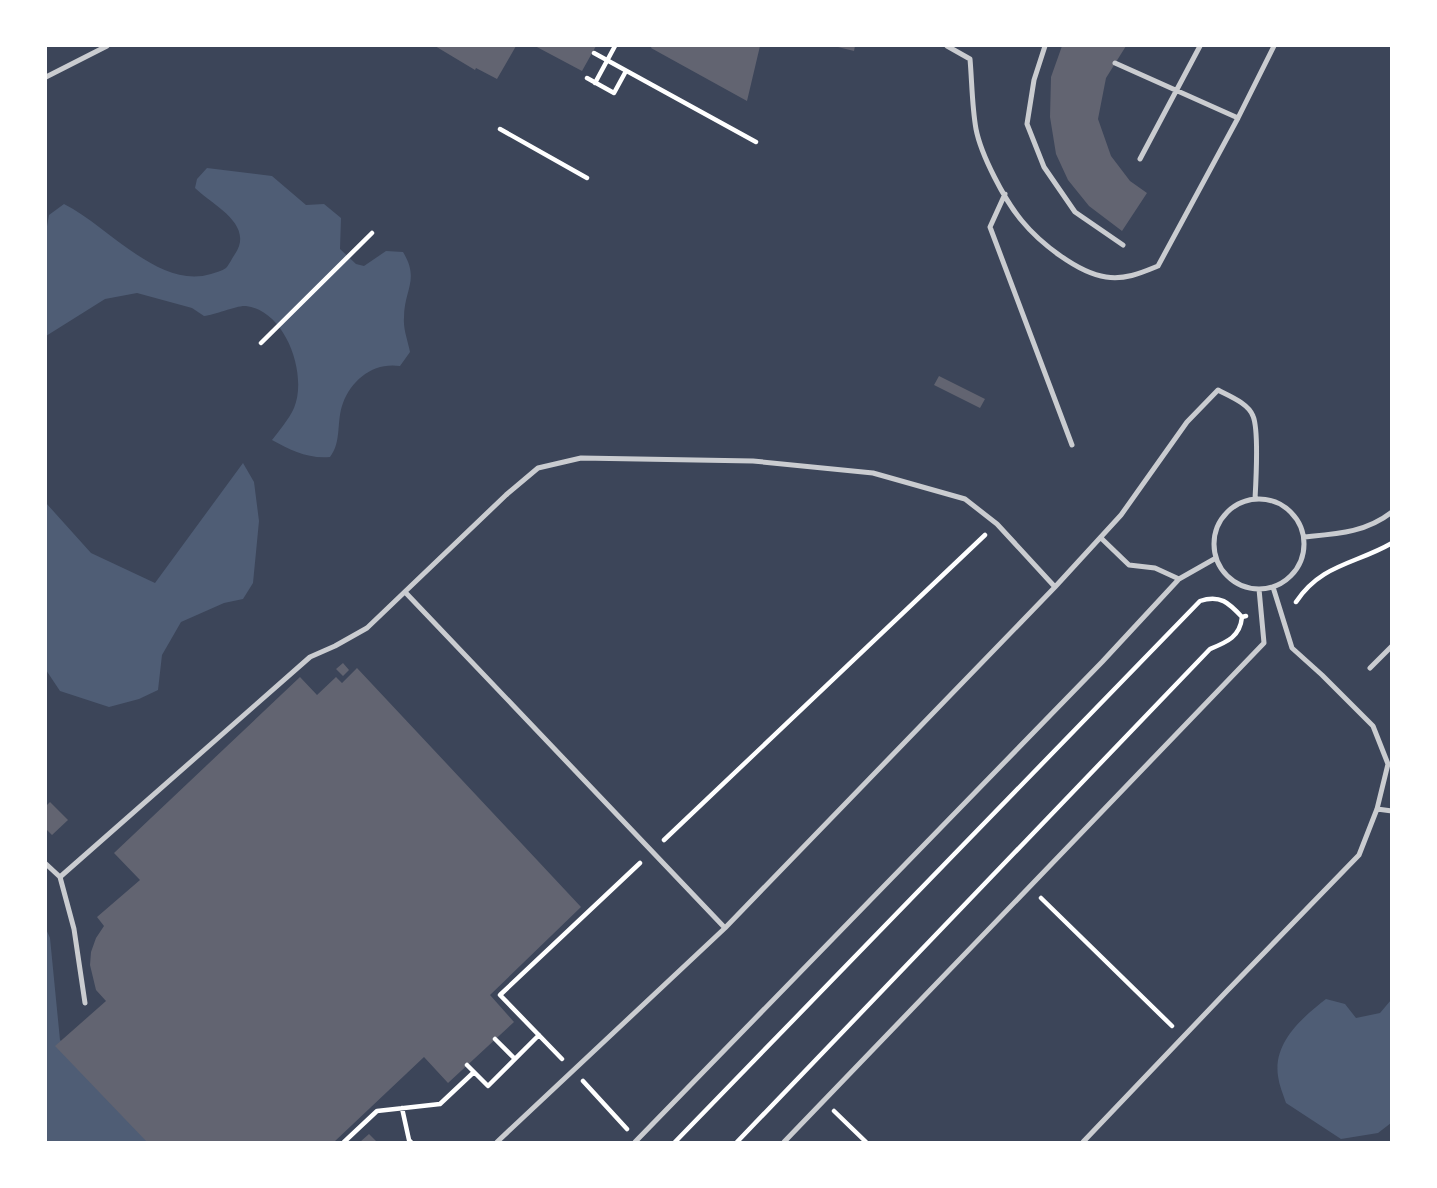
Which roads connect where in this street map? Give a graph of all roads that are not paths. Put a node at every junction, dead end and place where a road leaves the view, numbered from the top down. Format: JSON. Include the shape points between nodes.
{"nodes":[{"id":1,"x":107,"y":46,"type":"edge"},
{"id":2,"x":947,"y":46,"type":"edge"},
{"id":3,"x":1045,"y":46,"type":"edge"},
{"id":4,"x":1200,"y":46,"type":"edge"},
{"id":5,"x":1275,"y":46,"type":"edge"},
{"id":6,"x":1115,"y":63,"type":"dead end"},
{"id":7,"x":46,"y":77,"type":"edge"},
{"id":8,"x":1177,"y":90,"type":"junction"},
{"id":9,"x":1238,"y":118,"type":"junction"},
{"id":10,"x":1140,"y":159,"type":"dead end"},
{"id":11,"x":1005,"y":194,"type":"junction"},
{"id":12,"x":1123,"y":245,"type":"dead end"},
{"id":13,"x":1072,"y":445,"type":"dead end"},
{"id":14,"x":1255,"y":499,"type":"junction"},
{"id":15,"x":1391,"y":512,"type":"edge"},
{"id":16,"x":1304,"y":537,"type":"junction"},
{"id":17,"x":1101,"y":538,"type":"junction"},
{"id":18,"x":1216,"y":558,"type":"junction"},
{"id":19,"x":1179,"y":579,"type":"junction"},
{"id":20,"x":1055,"y":587,"type":"junction"},
{"id":21,"x":1273,"y":587,"type":"junction"},
{"id":22,"x":1259,"y":589,"type":"junction"},
{"id":23,"x":405,"y":592,"type":"junction"},
{"id":24,"x":1391,"y":646,"type":"edge"},
{"id":25,"x":1370,"y":667,"type":"dead end"},
{"id":26,"x":1377,"y":809,"type":"junction"},
{"id":27,"x":1391,"y":811,"type":"edge"},
{"id":28,"x":46,"y":864,"type":"edge"},
{"id":29,"x":60,"y":877,"type":"junction"},
{"id":30,"x":724,"y":928,"type":"junction"},
{"id":31,"x":85,"y":1003,"type":"dead end"},
{"id":32,"x":636,"y":1142,"type":"edge"},
{"id":33,"x":497,"y":1143,"type":"edge"},
{"id":34,"x":784,"y":1143,"type":"edge"},
{"id":35,"x":1083,"y":1143,"type":"edge"}],
"edges":[{"from":1,"to":7,"type":"lane"},
{"from":2,"to":11,"type":"lane","via":[[970,59],[976,130]]},
{"from":3,"to":12,"type":"lane","via":[[1027,124],[1044,167],[1074,212]]},
{"from":4,"to":8,"type":"lane"},
{"from":5,"to":9,"type":"lane"},
{"from":6,"to":8,"type":"lane"},
{"from":8,"to":9,"type":"lane"},
{"from":8,"to":10,"type":"lane"},
{"from":9,"to":11,"type":"lane","via":[[1158,266],[1131,277],[1106,277],[1083,270],[1021,221]]},
{"from":11,"to":13,"type":"lane","via":[[990,227]]},
{"from":14,"to":16,"type":"lane","via":[[1282,504],[1300,524]]},
{"from":14,"to":17,"type":"lane","via":[[1253,416],[1245,405],[1218,390],[1187,422]]},
{"from":14,"to":18,"type":"lane","via":[[1230,509],[1221,519],[1214,545]]},
{"from":15,"to":16,"type":"lane","via":[[1376,524],[1349,532]]},
{"from":16,"to":21,"type":"lane","via":[[1294,573]]},
{"from":17,"to":19,"type":"lane","via":[[1129,565],[1155,568]]},
{"from":17,"to":20,"type":"lane"},
{"from":18,"to":19,"type":"lane"},
{"from":18,"to":22,"type":"lane","via":[[1233,581]]},
{"from":19,"to":32,"type":"lane"},
{"from":20,"to":23,"type":"lane","via":[[998,524],[965,499],[873,473],[753,461],[580,458],[538,468]]},
{"from":20,"to":30,"type":"lane"},
{"from":21,"to":22,"type":"lane"},
{"from":21,"to":26,"type":"lane","via":[[1292,648],[1373,726],[1388,764]]},
{"from":22,"to":34,"type":"lane","via":[[1264,643]]},
{"from":23,"to":29,"type":"lane","via":[[367,628],[310,657]]},
{"from":23,"to":30,"type":"lane"},
{"from":24,"to":25,"type":"lane"},
{"from":26,"to":27,"type":"lane"},
{"from":26,"to":35,"type":"lane","via":[[1359,855]]},
{"from":28,"to":29,"type":"lane"},
{"from":29,"to":31,"type":"lane","via":[[74,929]]},
{"from":30,"to":33,"type":"lane"}]}
